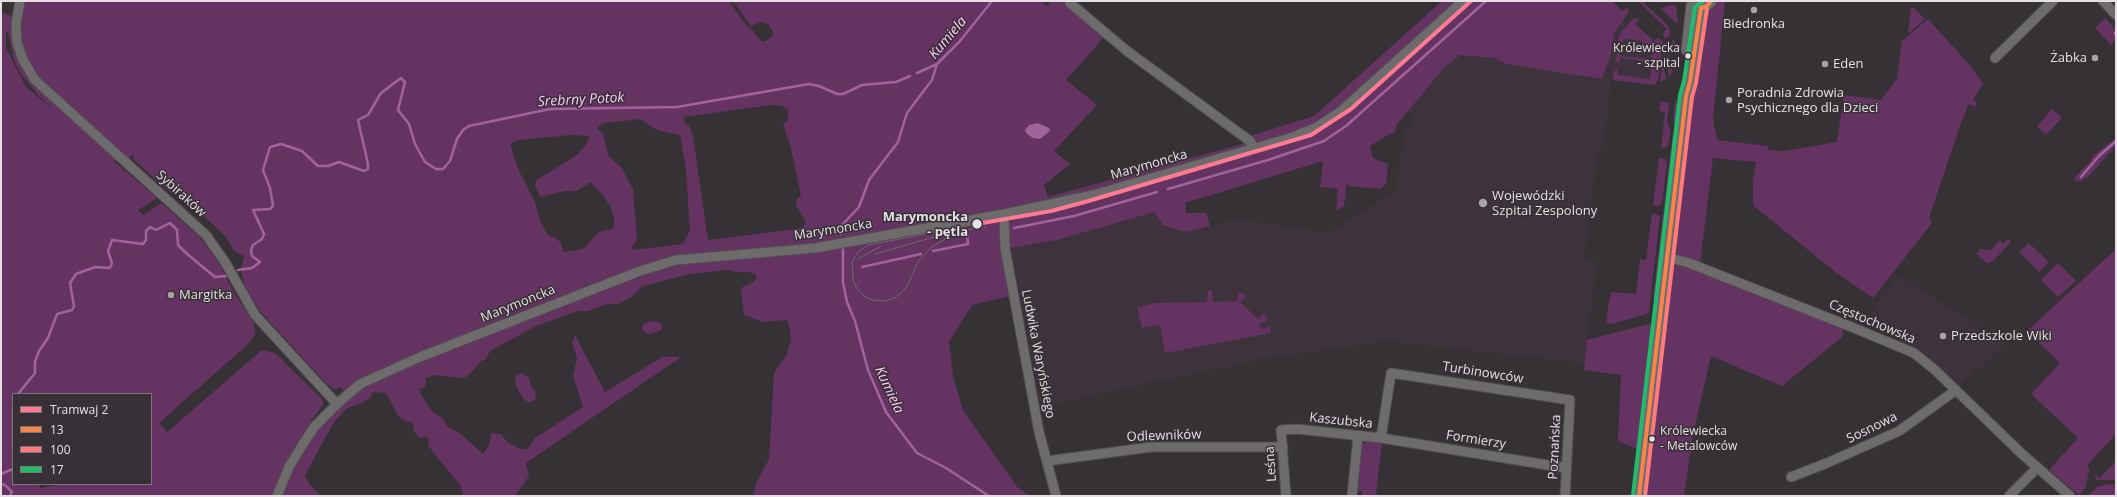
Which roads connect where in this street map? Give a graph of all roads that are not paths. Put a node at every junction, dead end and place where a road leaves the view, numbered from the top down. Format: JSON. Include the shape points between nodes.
{"nodes":[{"id":1,"x":1463,"y":1,"type":"edge"},
{"id":2,"x":1711,"y":1,"type":"edge"},
{"id":3,"x":2053,"y":1,"type":"edge"},
{"id":4,"x":2103,"y":1,"type":"edge"},
{"id":5,"x":1691,"y":3,"type":"edge"},
{"id":6,"x":1070,"y":4,"type":"dead end"},
{"id":7,"x":19,"y":5,"type":"edge"},
{"id":8,"x":2116,"y":15,"type":"edge"},
{"id":9,"x":1995,"y":58,"type":"dead end"},
{"id":10,"x":1254,"y":148,"type":"junction"},
{"id":11,"x":1004,"y":214,"type":"junction"},
{"id":12,"x":1667,"y":257,"type":"junction"},
{"id":13,"x":1391,"y":373,"type":"joint"},
{"id":14,"x":1956,"y":390,"type":"junction"},
{"id":15,"x":1570,"y":400,"type":"joint"},
{"id":16,"x":337,"y":404,"type":"junction"},
{"id":17,"x":1281,"y":430,"type":"joint"},
{"id":18,"x":1358,"y":436,"type":"junction"},
{"id":19,"x":1381,"y":438,"type":"junction"},
{"id":20,"x":1283,"y":447,"type":"junction"},
{"id":21,"x":1047,"y":461,"type":"junction"},
{"id":22,"x":1566,"y":468,"type":"junction"},
{"id":23,"x":2037,"y":468,"type":"junction"},
{"id":24,"x":1791,"y":476,"type":"dead end"},
{"id":25,"x":277,"y":496,"type":"edge"},
{"id":26,"x":1056,"y":496,"type":"edge"},
{"id":27,"x":1286,"y":496,"type":"edge"},
{"id":28,"x":1352,"y":496,"type":"edge"},
{"id":29,"x":1565,"y":496,"type":"edge"},
{"id":30,"x":1639,"y":496,"type":"edge"},
{"id":31,"x":2009,"y":496,"type":"edge"},
{"id":32,"x":2070,"y":496,"type":"edge"}],
"edges":[{"from":1,"to":10,"type":"street","name":"Marymoncka","via":[[1334,116],[1306,132]]},
{"from":2,"to":5,"type":"main road","via":[[1707,6]]},
{"from":3,"to":9,"type":"street"},
{"from":4,"to":8,"type":"street"},
{"from":5,"to":12,"type":"main road","via":[[1683,85],[1686,96]]},
{"from":6,"to":10,"type":"street","via":[[1127,51],[1250,141]]},
{"from":7,"to":16,"type":"street","name":"Sybiraków","via":[[16,30],[19,48],[34,80],[206,235],[226,262],[255,315]]},
{"from":10,"to":11,"type":"street","name":"Marymoncka","via":[[1086,196]]},
{"from":11,"to":16,"type":"street","name":"Marymoncka","via":[[815,248],[676,260],[640,271],[378,374],[360,384]]},
{"from":11,"to":21,"type":"street","name":"Ludwika Waryńskiego","via":[[1005,248],[1039,432]]},
{"from":12,"to":14,"type":"street","name":"Częstochowska","via":[[1900,346],[1921,357]]},
{"from":12,"to":30,"type":"main road"},
{"from":13,"to":15,"type":"street","name":"Turbinowców"},
{"from":13,"to":19,"type":"street","name":"Kaszubska"},
{"from":14,"to":23,"type":"street","name":"Częstochowska"},
{"from":14,"to":24,"type":"street","name":"Sosnowa","via":[[1899,431],[1833,461]]},
{"from":15,"to":22,"type":"street","name":"Poznańska"},
{"from":16,"to":25,"type":"street","name":"Marymoncka","via":[[315,426],[303,444],[289,466]]},
{"from":17,"to":18,"type":"street","name":"Kaszubska","via":[[1297,429]]},
{"from":17,"to":20,"type":"street","name":"Leśna"},
{"from":18,"to":19,"type":"street","name":"Kaszubska"},
{"from":18,"to":28,"type":"street"},
{"from":19,"to":22,"type":"street","name":"Formierzy"},
{"from":20,"to":21,"type":"street","name":"Odlewników","via":[[1151,447]]},
{"from":20,"to":27,"type":"street","name":"Leśna"},
{"from":21,"to":26,"type":"street","name":"Ludwika Waryńskiego"},
{"from":22,"to":29,"type":"street","name":"Poznańska"},
{"from":23,"to":31,"type":"street"},
{"from":23,"to":32,"type":"street","name":"Częstochowska"}]}
